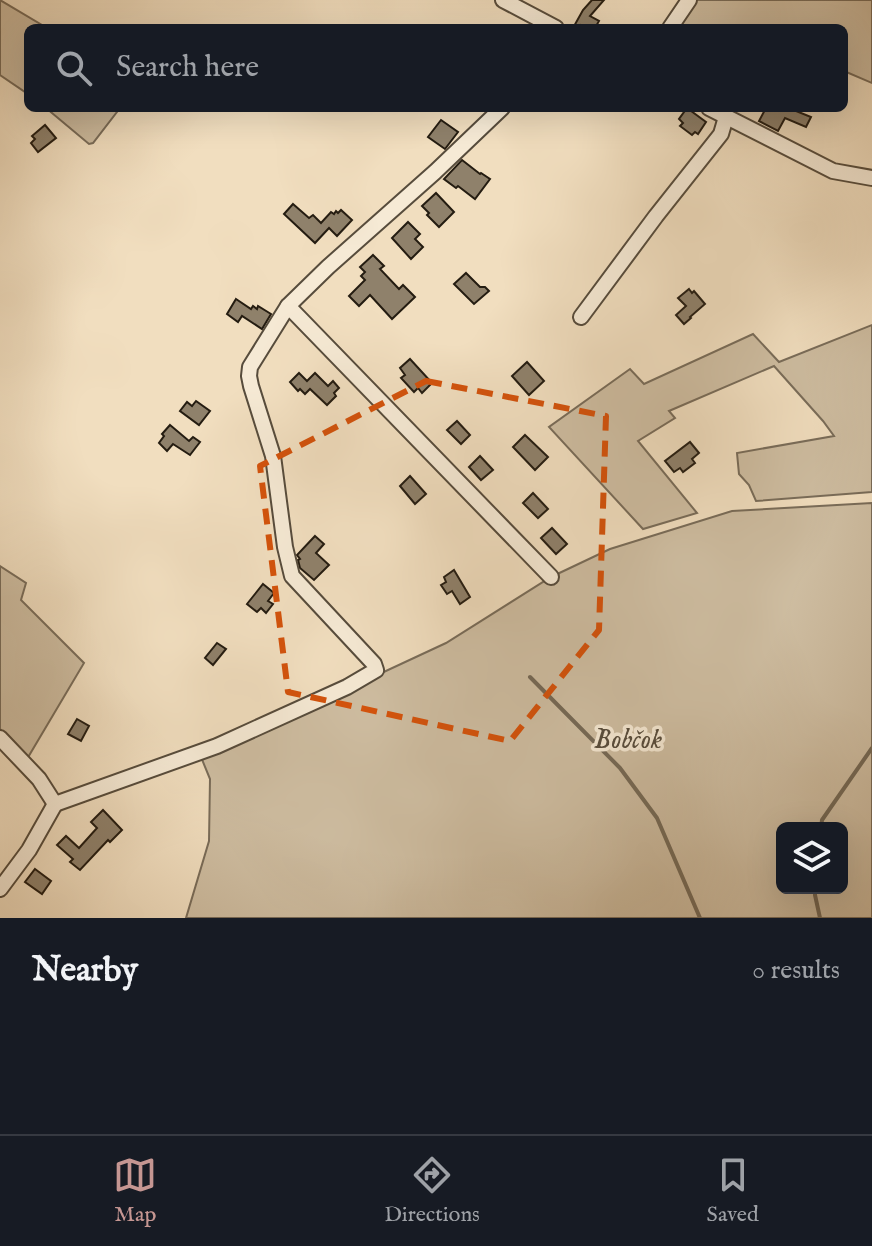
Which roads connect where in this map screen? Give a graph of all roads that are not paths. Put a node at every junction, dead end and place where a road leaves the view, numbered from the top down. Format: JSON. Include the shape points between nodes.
{"nodes":[{"id":1,"x":503,"y":0,"type":"edge"},
{"id":2,"x":689,"y":0,"type":"edge"},
{"id":3,"x":548,"y":24,"type":"edge"},
{"id":4,"x":673,"y":24,"type":"edge"},
{"id":5,"x":498,"y":112,"type":"edge"},
{"id":6,"x":717,"y":112,"type":"edge"},
{"id":7,"x":726,"y":117,"type":"junction"},
{"id":8,"x":872,"y":178,"type":"edge"},
{"id":9,"x":288,"y":306,"type":"junction"},
{"id":10,"x":581,"y":317,"type":"dead end"},
{"id":11,"x":551,"y":577,"type":"dead end"},
{"id":12,"x":0,"y":738,"type":"edge"},
{"id":13,"x":55,"y":804,"type":"junction"},
{"id":14,"x":0,"y":889,"type":"edge"}],
"edges":[{"from":1,"to":3,"type":"street"},
{"from":2,"to":4,"type":"street"},
{"from":5,"to":9,"type":"street"},
{"from":6,"to":7,"type":"street"},
{"from":7,"to":8,"type":"street","via":[[833,171]]},
{"from":7,"to":10,"type":"street","via":[[721,134]]},
{"from":9,"to":11,"type":"street"},
{"from":9,"to":13,"type":"street","via":[[249,376],[273,456],[292,576],[376,670],[217,746]]},
{"from":12,"to":13,"type":"street"},
{"from":13,"to":14,"type":"street"}]}
